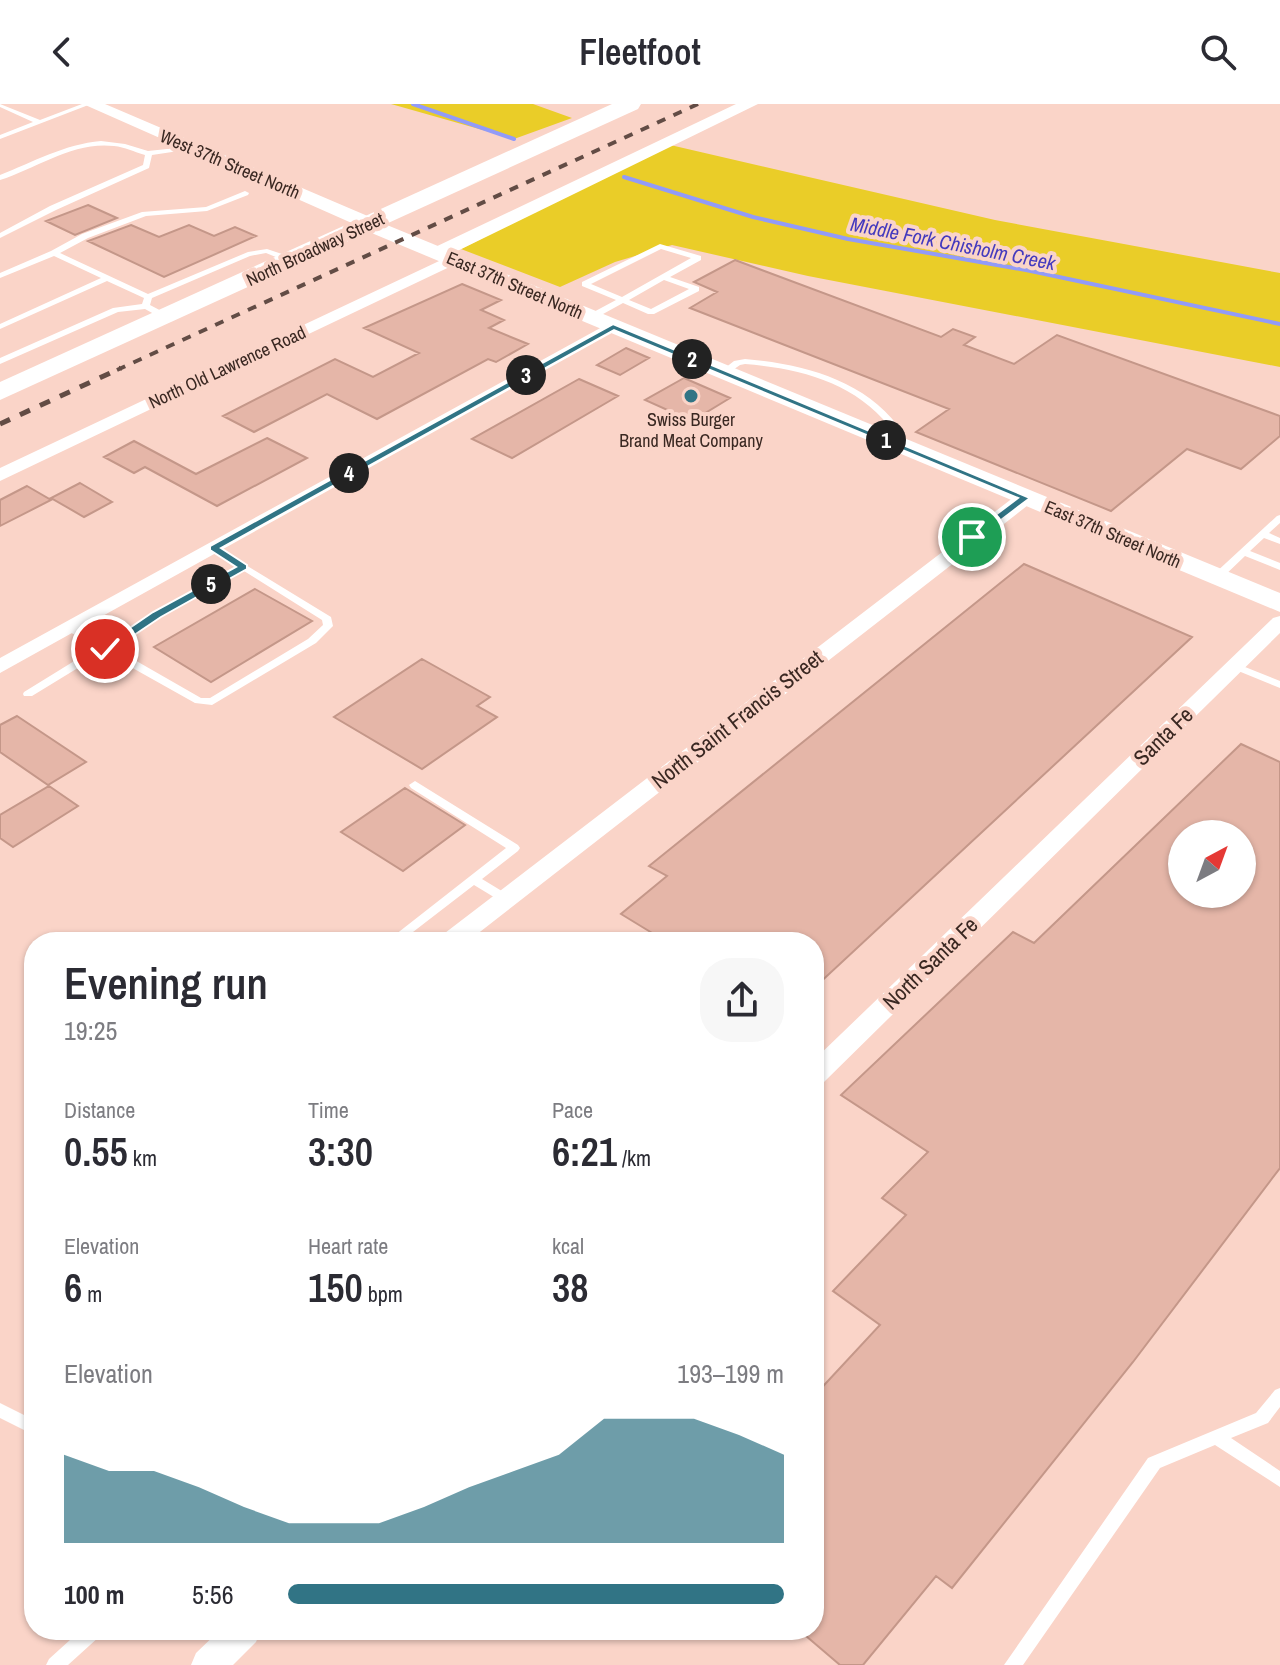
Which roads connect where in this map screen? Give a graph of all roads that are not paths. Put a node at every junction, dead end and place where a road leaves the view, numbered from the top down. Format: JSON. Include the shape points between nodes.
{"nodes":[{"id":1,"x":90,"y":104,"type":"edge"},
{"id":2,"x":630,"y":104,"type":"edge"},
{"id":3,"x":750,"y":104,"type":"edge"},
{"id":4,"x":0,"y":105,"type":"edge"},
{"id":5,"x":39,"y":122,"type":"junction"},
{"id":6,"x":0,"y":137,"type":"edge"},
{"id":7,"x":185,"y":144,"type":"junction"},
{"id":8,"x":148,"y":155,"type":"junction"},
{"id":9,"x":0,"y":178,"type":"edge"},
{"id":10,"x":245,"y":193,"type":"dead end"},
{"id":11,"x":370,"y":224,"type":"junction"},
{"id":12,"x":0,"y":236,"type":"edge"},
{"id":13,"x":54,"y":253,"type":"junction"},
{"id":14,"x":446,"y":256,"type":"junction"},
{"id":15,"x":0,"y":276,"type":"edge"},
{"id":16,"x":663,"y":277,"type":"junction"},
{"id":17,"x":107,"y":278,"type":"junction"},
{"id":18,"x":622,"y":300,"type":"junction"},
{"id":19,"x":153,"y":306,"type":"junction"},
{"id":20,"x":602,"y":322,"type":"junction"},
{"id":21,"x":0,"y":327,"type":"edge"},
{"id":22,"x":0,"y":361,"type":"edge"},
{"id":23,"x":0,"y":392,"type":"edge"},
{"id":24,"x":0,"y":475,"type":"edge"},
{"id":25,"x":1025,"y":498,"type":"junction"},
{"id":26,"x":1280,"y":518,"type":"edge"},
{"id":27,"x":1263,"y":534,"type":"junction"},
{"id":28,"x":1280,"y":541,"type":"edge"},
{"id":29,"x":213,"y":548,"type":"junction"},
{"id":30,"x":1244,"y":552,"type":"junction"},
{"id":31,"x":244,"y":567,"type":"junction"},
{"id":32,"x":1280,"y":567,"type":"edge"},
{"id":33,"x":1217,"y":577,"type":"junction"},
{"id":34,"x":1280,"y":603,"type":"edge"},
{"id":35,"x":1280,"y":622,"type":"edge"},
{"id":36,"x":70,"y":628,"type":"junction"},
{"id":37,"x":105,"y":649,"type":"junction"},
{"id":38,"x":1235,"y":666,"type":"junction"},
{"id":39,"x":0,"y":667,"type":"edge"},
{"id":40,"x":1280,"y":685,"type":"edge"},
{"id":41,"x":28,"y":694,"type":"dead end"},
{"id":42,"x":415,"y":785,"type":"dead end"},
{"id":43,"x":1047,"y":849,"type":"joint"},
{"id":44,"x":473,"y":879,"type":"junction"},
{"id":45,"x":506,"y":899,"type":"junction"},
{"id":46,"x":405,"y":932,"type":"edge"},
{"id":47,"x":463,"y":932,"type":"edge"},
{"id":48,"x":824,"y":1066,"type":"edge"},
{"id":49,"x":1280,"y":1395,"type":"edge"},
{"id":50,"x":0,"y":1410,"type":"edge"},
{"id":51,"x":24,"y":1423,"type":"edge"},
{"id":52,"x":1217,"y":1438,"type":"junction"},
{"id":53,"x":1280,"y":1480,"type":"edge"},
{"id":54,"x":83,"y":1640,"type":"edge"},
{"id":55,"x":234,"y":1640,"type":"edge"},
{"id":56,"x":55,"y":1665,"type":"edge"},
{"id":57,"x":208,"y":1665,"type":"edge"},
{"id":58,"x":1013,"y":1665,"type":"edge"}],
"edges":[{"from":1,"to":5,"type":"lane"},
{"from":1,"to":7,"type":"street","name":"West 37th Street North"},
{"from":2,"to":11,"type":"main road","name":"North Broadway Street"},
{"from":3,"to":14,"type":"street","name":"North Old Lawrence Road"},
{"from":4,"to":5,"type":"lane"},
{"from":5,"to":6,"type":"lane"},
{"from":7,"to":8,"type":"lane"},
{"from":7,"to":11,"type":"street","name":"West 37th Street North"},
{"from":8,"to":9,"type":"lane","via":[[115,144],[92,144]]},
{"from":8,"to":12,"type":"lane","via":[[146,166]]},
{"from":10,"to":13,"type":"lane","via":[[207,209],[145,214]]},
{"from":11,"to":14,"type":"main road","name":"East 37th Street North"},
{"from":11,"to":19,"type":"main road","name":"North Broadway Street","via":[[291,260]]},
{"from":13,"to":15,"type":"lane"},
{"from":13,"to":17,"type":"lane"},
{"from":14,"to":20,"type":"main road","name":"East 37th Street North"},
{"from":14,"to":24,"type":"street","name":"North Old Lawrence Road"},
{"from":16,"to":18,"type":"lane"},
{"from":16,"to":18,"type":"lane","via":[[696,289],[651,312]]},
{"from":16,"to":18,"type":"lane","via":[[698,258],[660,246],[585,284]]},
{"from":17,"to":19,"type":"lane"},
{"from":17,"to":21,"type":"lane"},
{"from":18,"to":20,"type":"lane"},
{"from":19,"to":22,"type":"lane","via":[[116,310]]},
{"from":19,"to":23,"type":"main road","name":"North Broadway Street"},
{"from":20,"to":25,"type":"main road","name":"East 37th Street North"},
{"from":20,"to":29,"type":"street"},
{"from":25,"to":33,"type":"main road","name":"East 37th Street North"},
{"from":25,"to":45,"type":"street","name":"North Saint Francis Street"},
{"from":26,"to":27,"type":"lane"},
{"from":27,"to":28,"type":"lane"},
{"from":27,"to":30,"type":"lane"},
{"from":29,"to":31,"type":"lane"},
{"from":29,"to":36,"type":"street"},
{"from":30,"to":32,"type":"lane"},
{"from":30,"to":33,"type":"lane"},
{"from":31,"to":37,"type":"lane"},
{"from":31,"to":37,"type":"lane","via":[[303,601],[327,619],[328,626],[212,702],[199,701]]},
{"from":33,"to":34,"type":"main road","name":"East 37th Street North"},
{"from":35,"to":38,"type":"street","name":"Santa Fe"},
{"from":36,"to":37,"type":"lane"},
{"from":36,"to":39,"type":"street"},
{"from":37,"to":41,"type":"lane"},
{"from":38,"to":40,"type":"lane"},
{"from":38,"to":43,"type":"street","name":"Santa Fe"},
{"from":42,"to":44,"type":"lane","via":[[514,848]]},
{"from":43,"to":48,"type":"street","name":"North Santa Fe"},
{"from":44,"to":45,"type":"lane"},
{"from":44,"to":46,"type":"lane"},
{"from":45,"to":47,"type":"street","name":"North Saint Francis Street"},
{"from":49,"to":52,"type":"lane","via":[[1262,1418]]},
{"from":50,"to":51,"type":"lane"},
{"from":52,"to":53,"type":"lane"},
{"from":52,"to":58,"type":"lane","via":[[1154,1463]]},
{"from":54,"to":56,"type":"lane"},
{"from":55,"to":57,"type":"street"}]}
